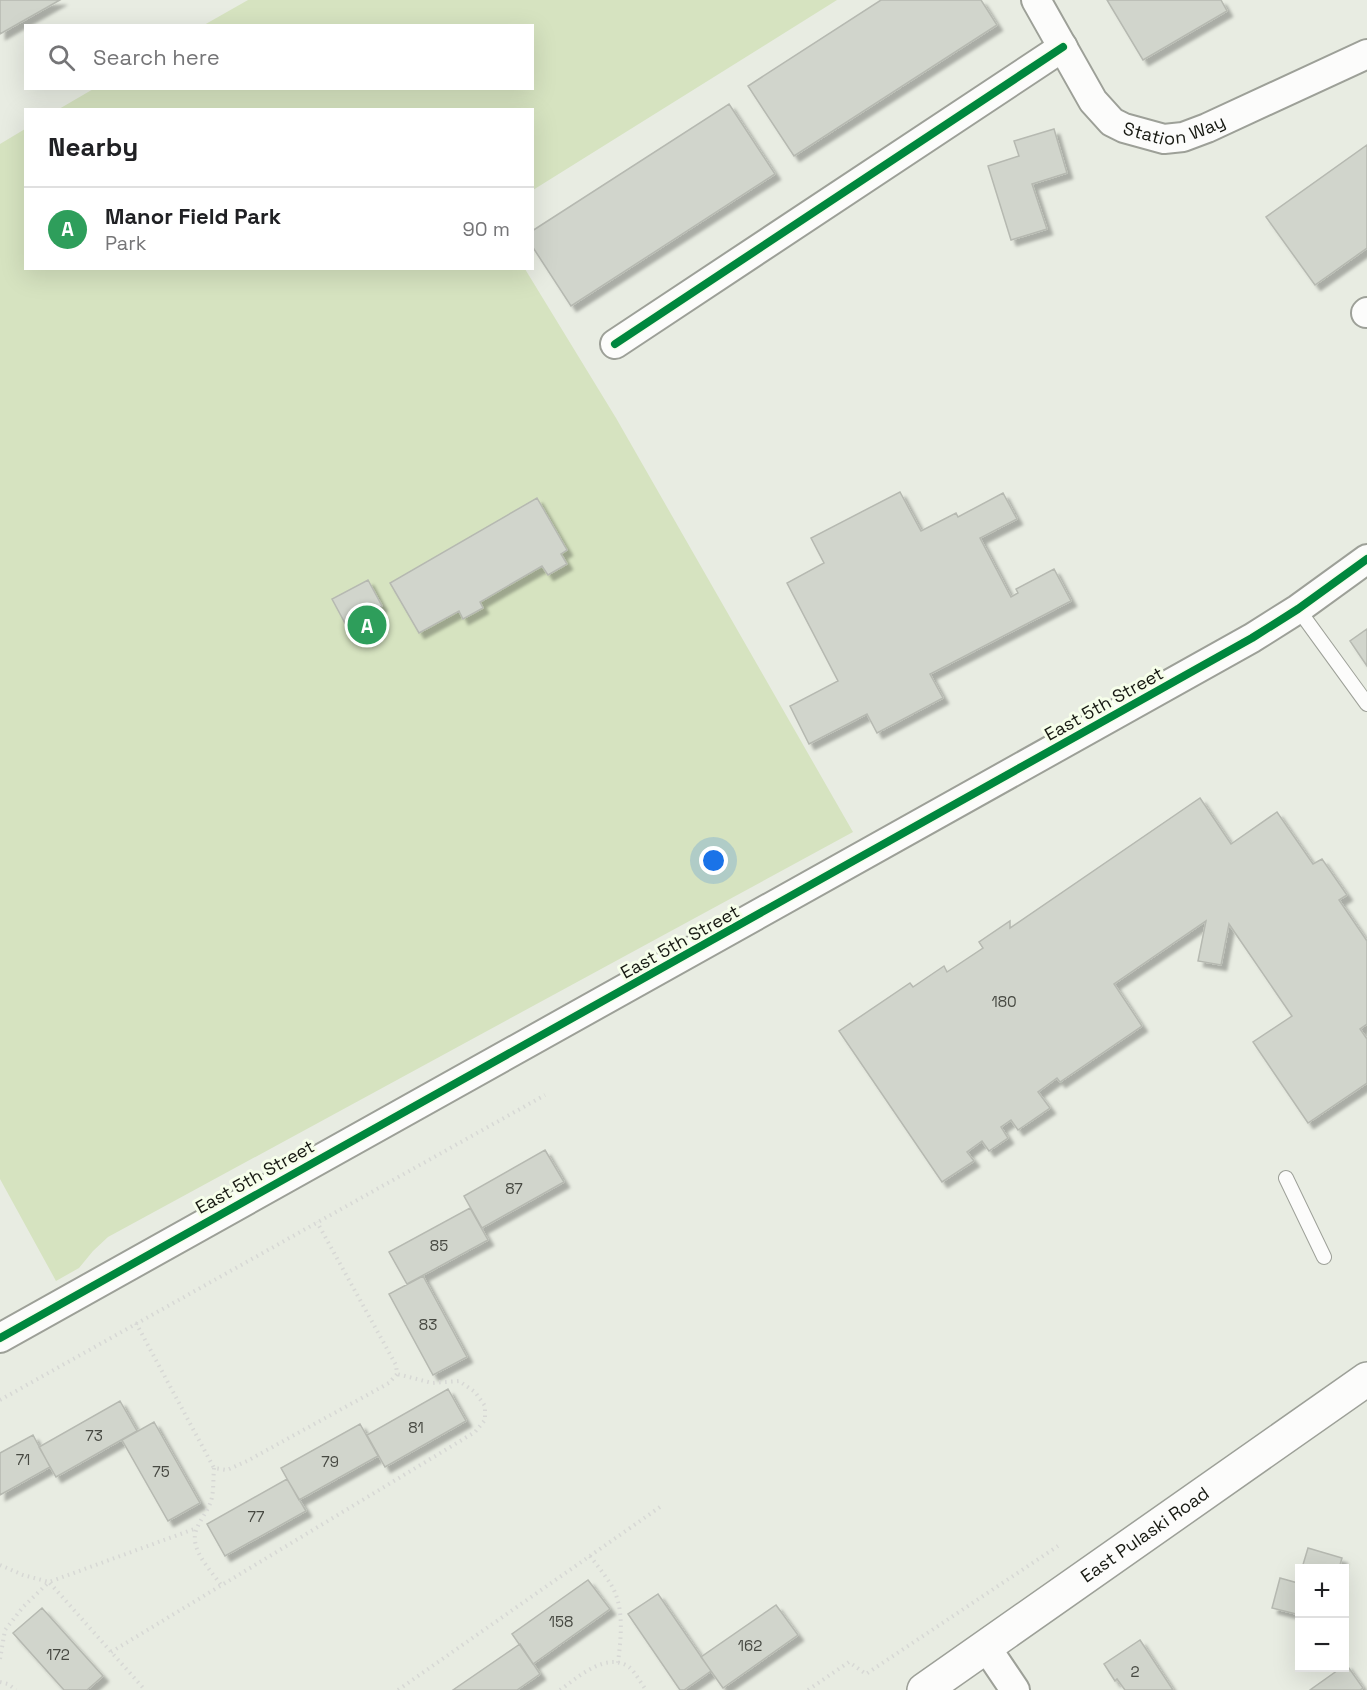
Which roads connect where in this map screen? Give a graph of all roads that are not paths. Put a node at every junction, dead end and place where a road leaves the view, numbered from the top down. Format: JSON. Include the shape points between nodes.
{"nodes":[{"id":1,"x":1036,"y":0,"type":"edge"},
{"id":2,"x":1063,"y":47,"type":"junction"},
{"id":3,"x":1367,"y":54,"type":"edge"},
{"id":4,"x":615,"y":344,"type":"dead end"},
{"id":5,"x":1367,"y":559,"type":"edge"},
{"id":6,"x":1298,"y":609,"type":"junction"},
{"id":7,"x":1367,"y":704,"type":"edge"},
{"id":8,"x":1286,"y":1178,"type":"dead end"},
{"id":9,"x":1324,"y":1257,"type":"dead end"},
{"id":10,"x":0,"y":1338,"type":"edge"},
{"id":11,"x":1367,"y":1379,"type":"edge"},
{"id":12,"x":986,"y":1647,"type":"junction"},
{"id":13,"x":924,"y":1690,"type":"edge"},
{"id":14,"x":1015,"y":1690,"type":"edge"}],
"edges":[{"from":1,"to":2,"type":"street","name":"Station Way"},
{"from":2,"to":3,"type":"street","name":"Station Way","via":[[1093,101],[1112,122],[1164,139],[1207,128]]},
{"from":2,"to":4,"type":"street"},
{"from":5,"to":6,"type":"street","name":"East 5th Street"},
{"from":6,"to":7,"type":"lane"},
{"from":6,"to":10,"type":"street","name":"East 5th Street"},
{"from":8,"to":9,"type":"lane"},
{"from":11,"to":12,"type":"main road","name":"East Pulaski Road"},
{"from":12,"to":13,"type":"main road","name":"East Pulaski Road"},
{"from":12,"to":14,"type":"street"}]}
